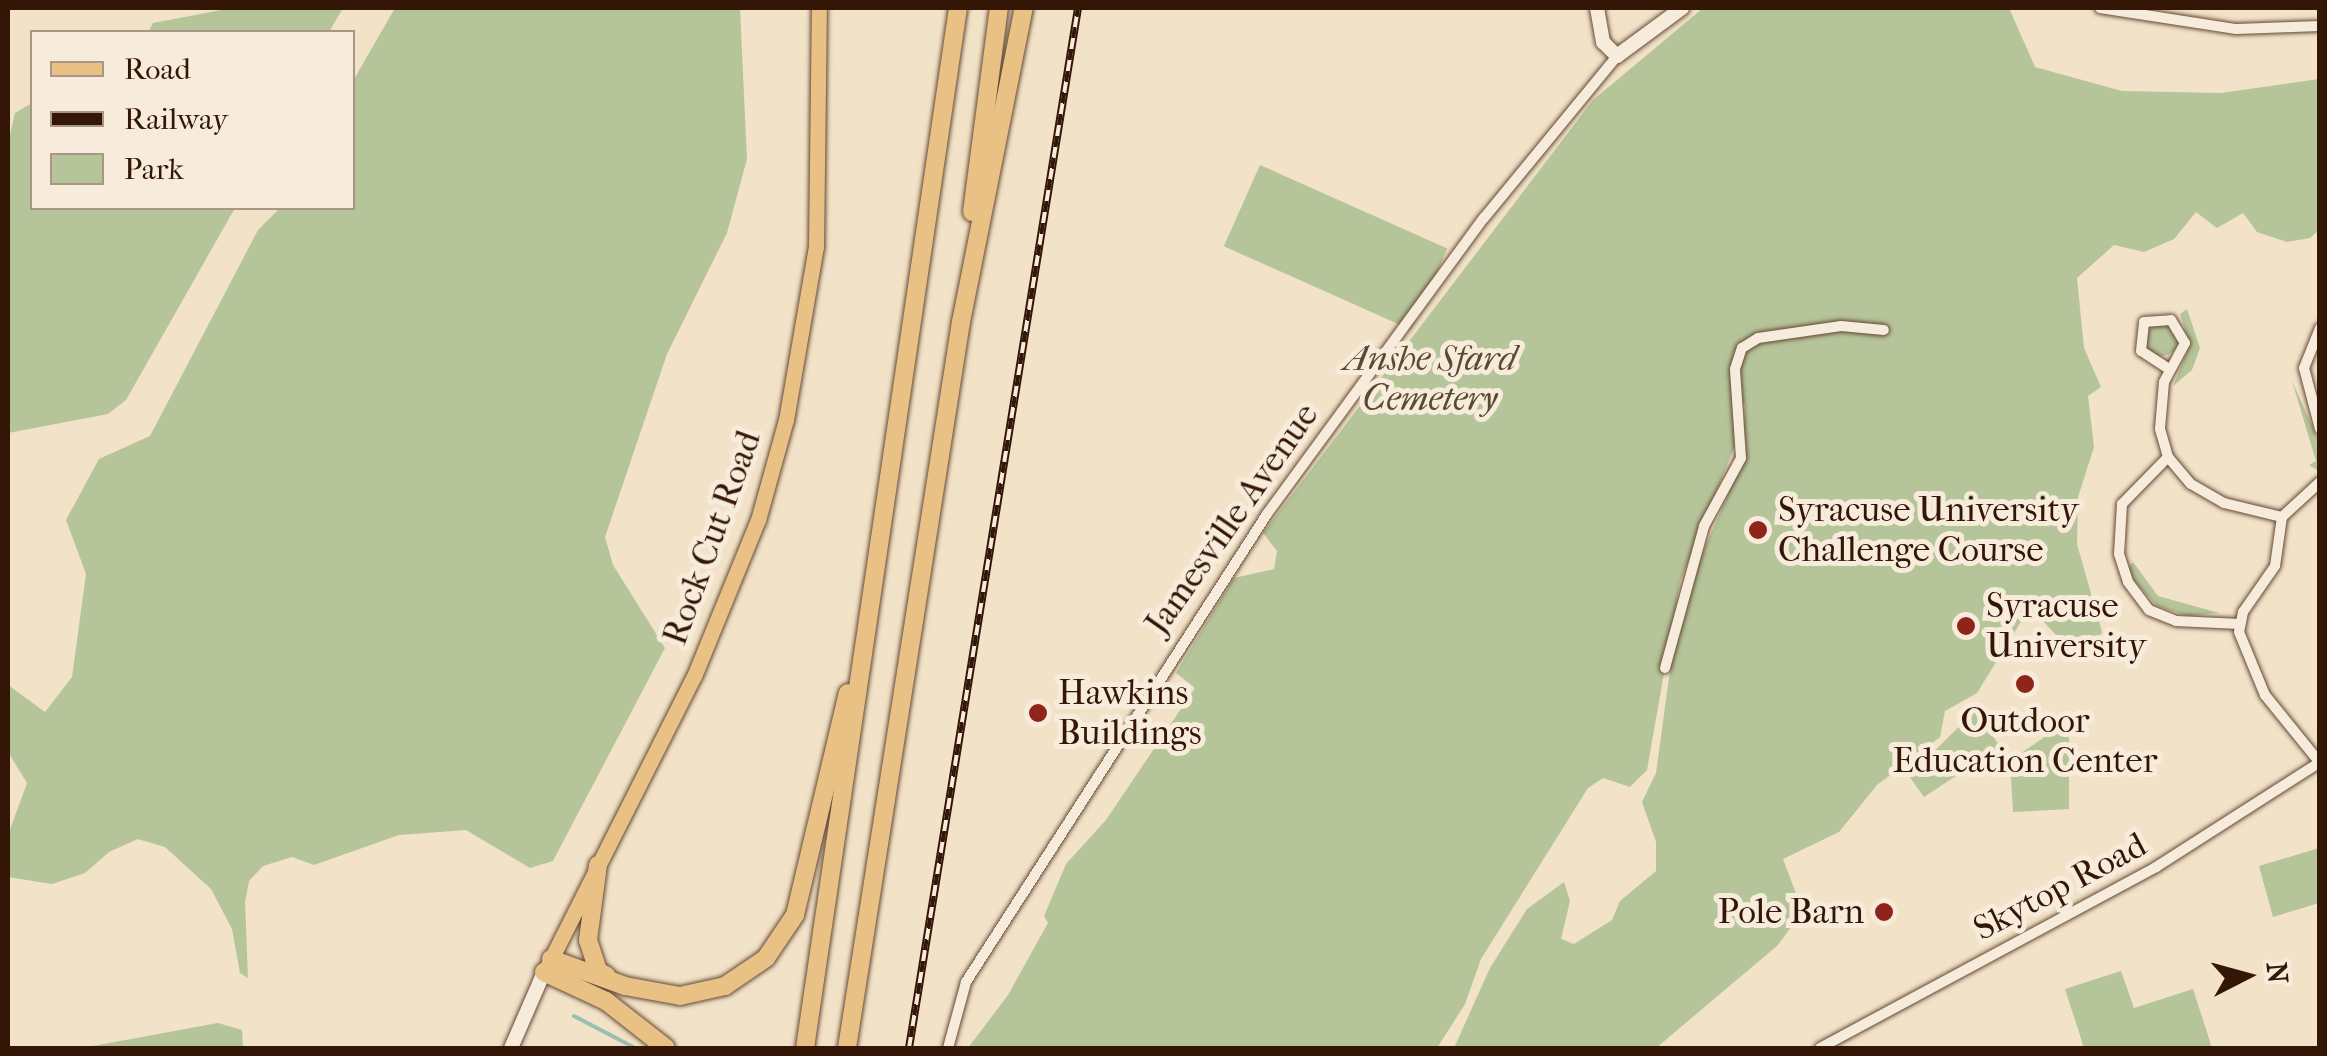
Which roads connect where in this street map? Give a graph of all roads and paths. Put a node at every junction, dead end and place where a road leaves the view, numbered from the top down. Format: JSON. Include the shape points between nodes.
{"nodes":[{"id":1,"x":818,"y":8,"type":"edge"},
{"id":2,"x":958,"y":8,"type":"edge"},
{"id":3,"x":1000,"y":8,"type":"edge"},
{"id":4,"x":1024,"y":8,"type":"edge"},
{"id":5,"x":1597,"y":8,"type":"edge"},
{"id":6,"x":1682,"y":8,"type":"edge"},
{"id":7,"x":2100,"y":8,"type":"edge"},
{"id":8,"x":2320,"y":26,"type":"edge"},
{"id":9,"x":1617,"y":56,"type":"junction"},
{"id":10,"x":960,"y":322,"type":"junction"},
{"id":11,"x":2320,"y":328,"type":"edge"},
{"id":12,"x":1884,"y":330,"type":"dead end"},
{"id":13,"x":2169,"y":368,"type":"junction"},
{"id":14,"x":2320,"y":430,"type":"edge"},
{"id":15,"x":2168,"y":457,"type":"junction"},
{"id":16,"x":2320,"y":482,"type":"edge"},
{"id":17,"x":2282,"y":517,"type":"junction"},
{"id":18,"x":883,"y":520,"type":"junction"},
{"id":19,"x":2240,"y":624,"type":"junction"},
{"id":20,"x":1665,"y":668,"type":"dead end"},
{"id":21,"x":2319,"y":763,"type":"edge"},
{"id":22,"x":598,"y":864,"type":"junction"},
{"id":23,"x":548,"y":965,"type":"junction"},
{"id":24,"x":625,"y":986,"type":"junction"},
{"id":25,"x":511,"y":1048,"type":"edge"},
{"id":26,"x":666,"y":1048,"type":"edge"},
{"id":27,"x":805,"y":1048,"type":"edge"},
{"id":28,"x":847,"y":1048,"type":"edge"},
{"id":29,"x":948,"y":1048,"type":"edge"},
{"id":30,"x":1820,"y":1048,"type":"edge"}],
"edges":[{"from":1,"to":22,"type":"main road","name":"Rock Cut Road","via":[[822,178],[786,420],[758,520],[716,630]]},
{"from":2,"to":18,"type":"highway"},
{"from":3,"to":10,"type":"highway"},
{"from":4,"to":10,"type":"highway"},
{"from":5,"to":9,"type":"street","via":[[1604,42]]},
{"from":6,"to":9,"type":"street","name":"Jamesville Avenue"},
{"from":7,"to":8,"type":"street","via":[[2236,30]]},
{"from":9,"to":29,"type":"street","name":"Jamesville Avenue","via":[[1484,218],[1277,500],[1034,870],[955,1010]]},
{"from":10,"to":28,"type":"highway"},
{"from":11,"to":14,"type":"street","via":[[2304,368]]},
{"from":12,"to":20,"type":"street","via":[[1841,326],[1758,338],[1742,348],[1735,369],[1741,458],[1704,526]]},
{"from":13,"to":13,"type":"street","via":[[2185,343],[2179,324],[2162,318],[2144,322],[2141,351]]},
{"from":13,"to":15,"type":"street","via":[[2160,429]]},
{"from":15,"to":17,"type":"street","via":[[2191,484],[2224,503]]},
{"from":15,"to":19,"type":"street","via":[[2122,504],[2118,542],[2128,582],[2162,617]]},
{"from":16,"to":17,"type":"street"},
{"from":17,"to":19,"type":"street","via":[[2275,566]]},
{"from":18,"to":24,"type":"highway","via":[[820,826],[790,927],[766,958],[725,986],[680,996]]},
{"from":18,"to":27,"type":"highway"},
{"from":19,"to":21,"type":"street","via":[[2244,654],[2259,684]]},
{"from":21,"to":30,"type":"street","name":"Skytop Road","via":[[2156,867]]},
{"from":22,"to":23,"type":"main road","name":"Rock Cut Road"},
{"from":22,"to":24,"type":"highway","via":[[588,924],[591,958]]},
{"from":23,"to":24,"type":"highway"},
{"from":23,"to":25,"type":"street","name":"Rock Cut Road"},
{"from":23,"to":26,"type":"highway"}]}
